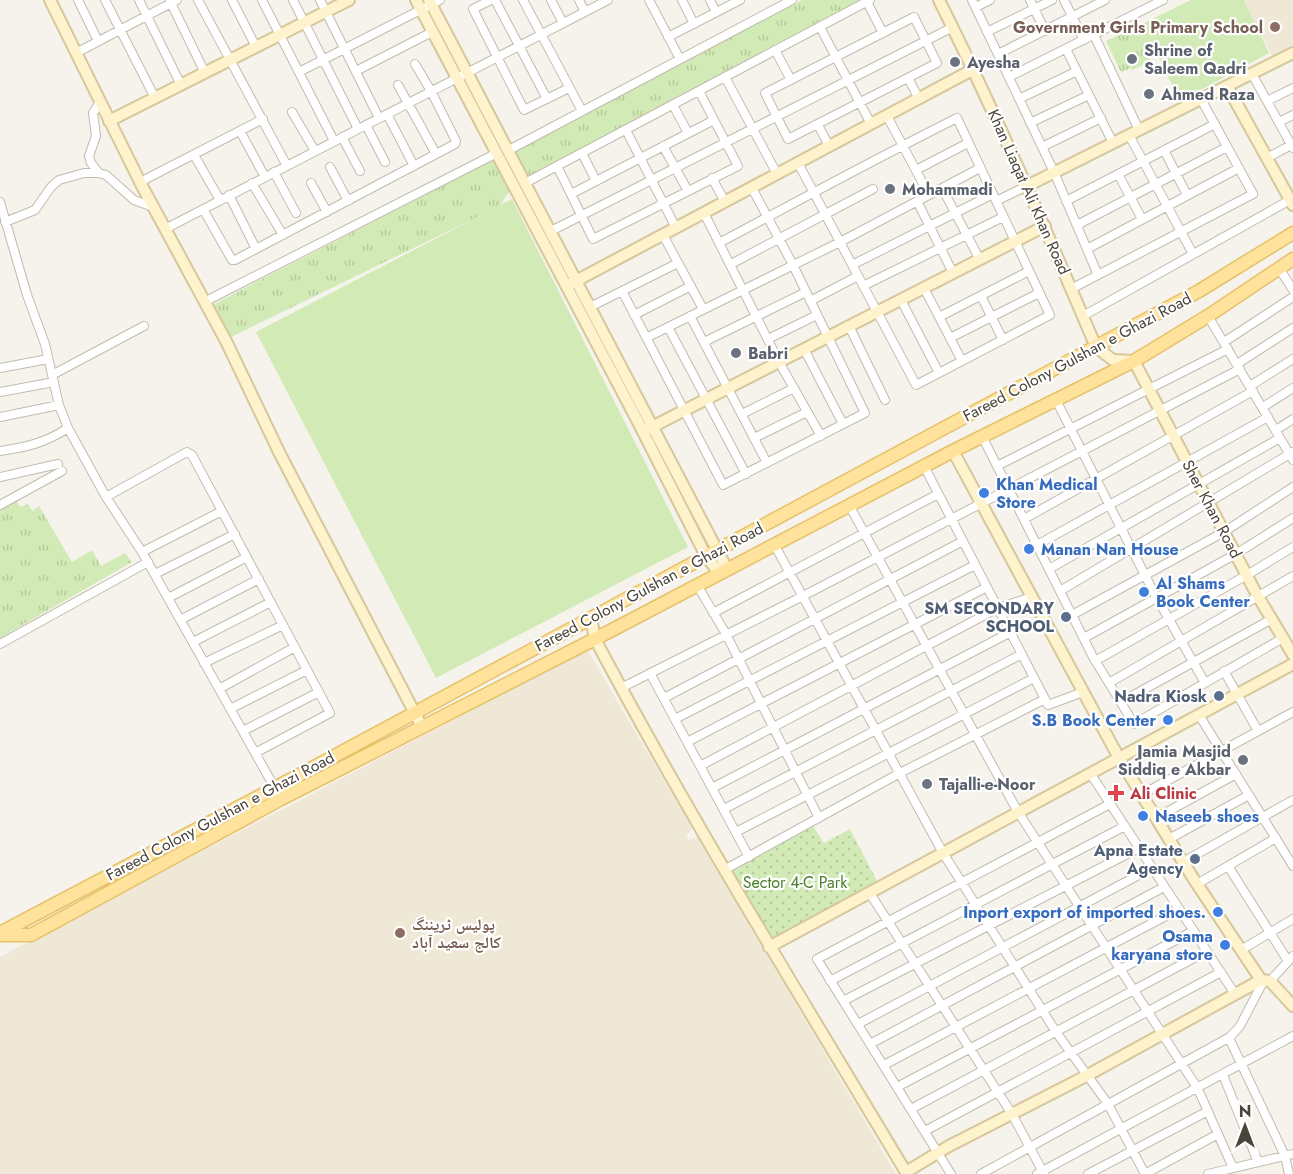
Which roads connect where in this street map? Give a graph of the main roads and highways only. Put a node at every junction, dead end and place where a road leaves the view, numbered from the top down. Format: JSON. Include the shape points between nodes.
{"nodes":[{"id":1,"x":1293,"y":233,"type":"edge"},
{"id":2,"x":1293,"y":259,"type":"edge"},
{"id":3,"x":278,"y":793,"type":"junction"},
{"id":4,"x":0,"y":934,"type":"edge"}],
"edges":[{"from":1,"to":3,"type":"main road","name":"Fareed Colony Gulshan e Ghazi Road","via":[[1199,291],[416,712]]},
{"from":2,"to":3,"type":"main road","name":"Fareed Colony Gulshan e Ghazi Road","via":[[1134,361],[952,451],[422,727]]},
{"from":3,"to":4,"type":"main road","name":"Fareed Colony Gulshan e Ghazi Road"}]}
